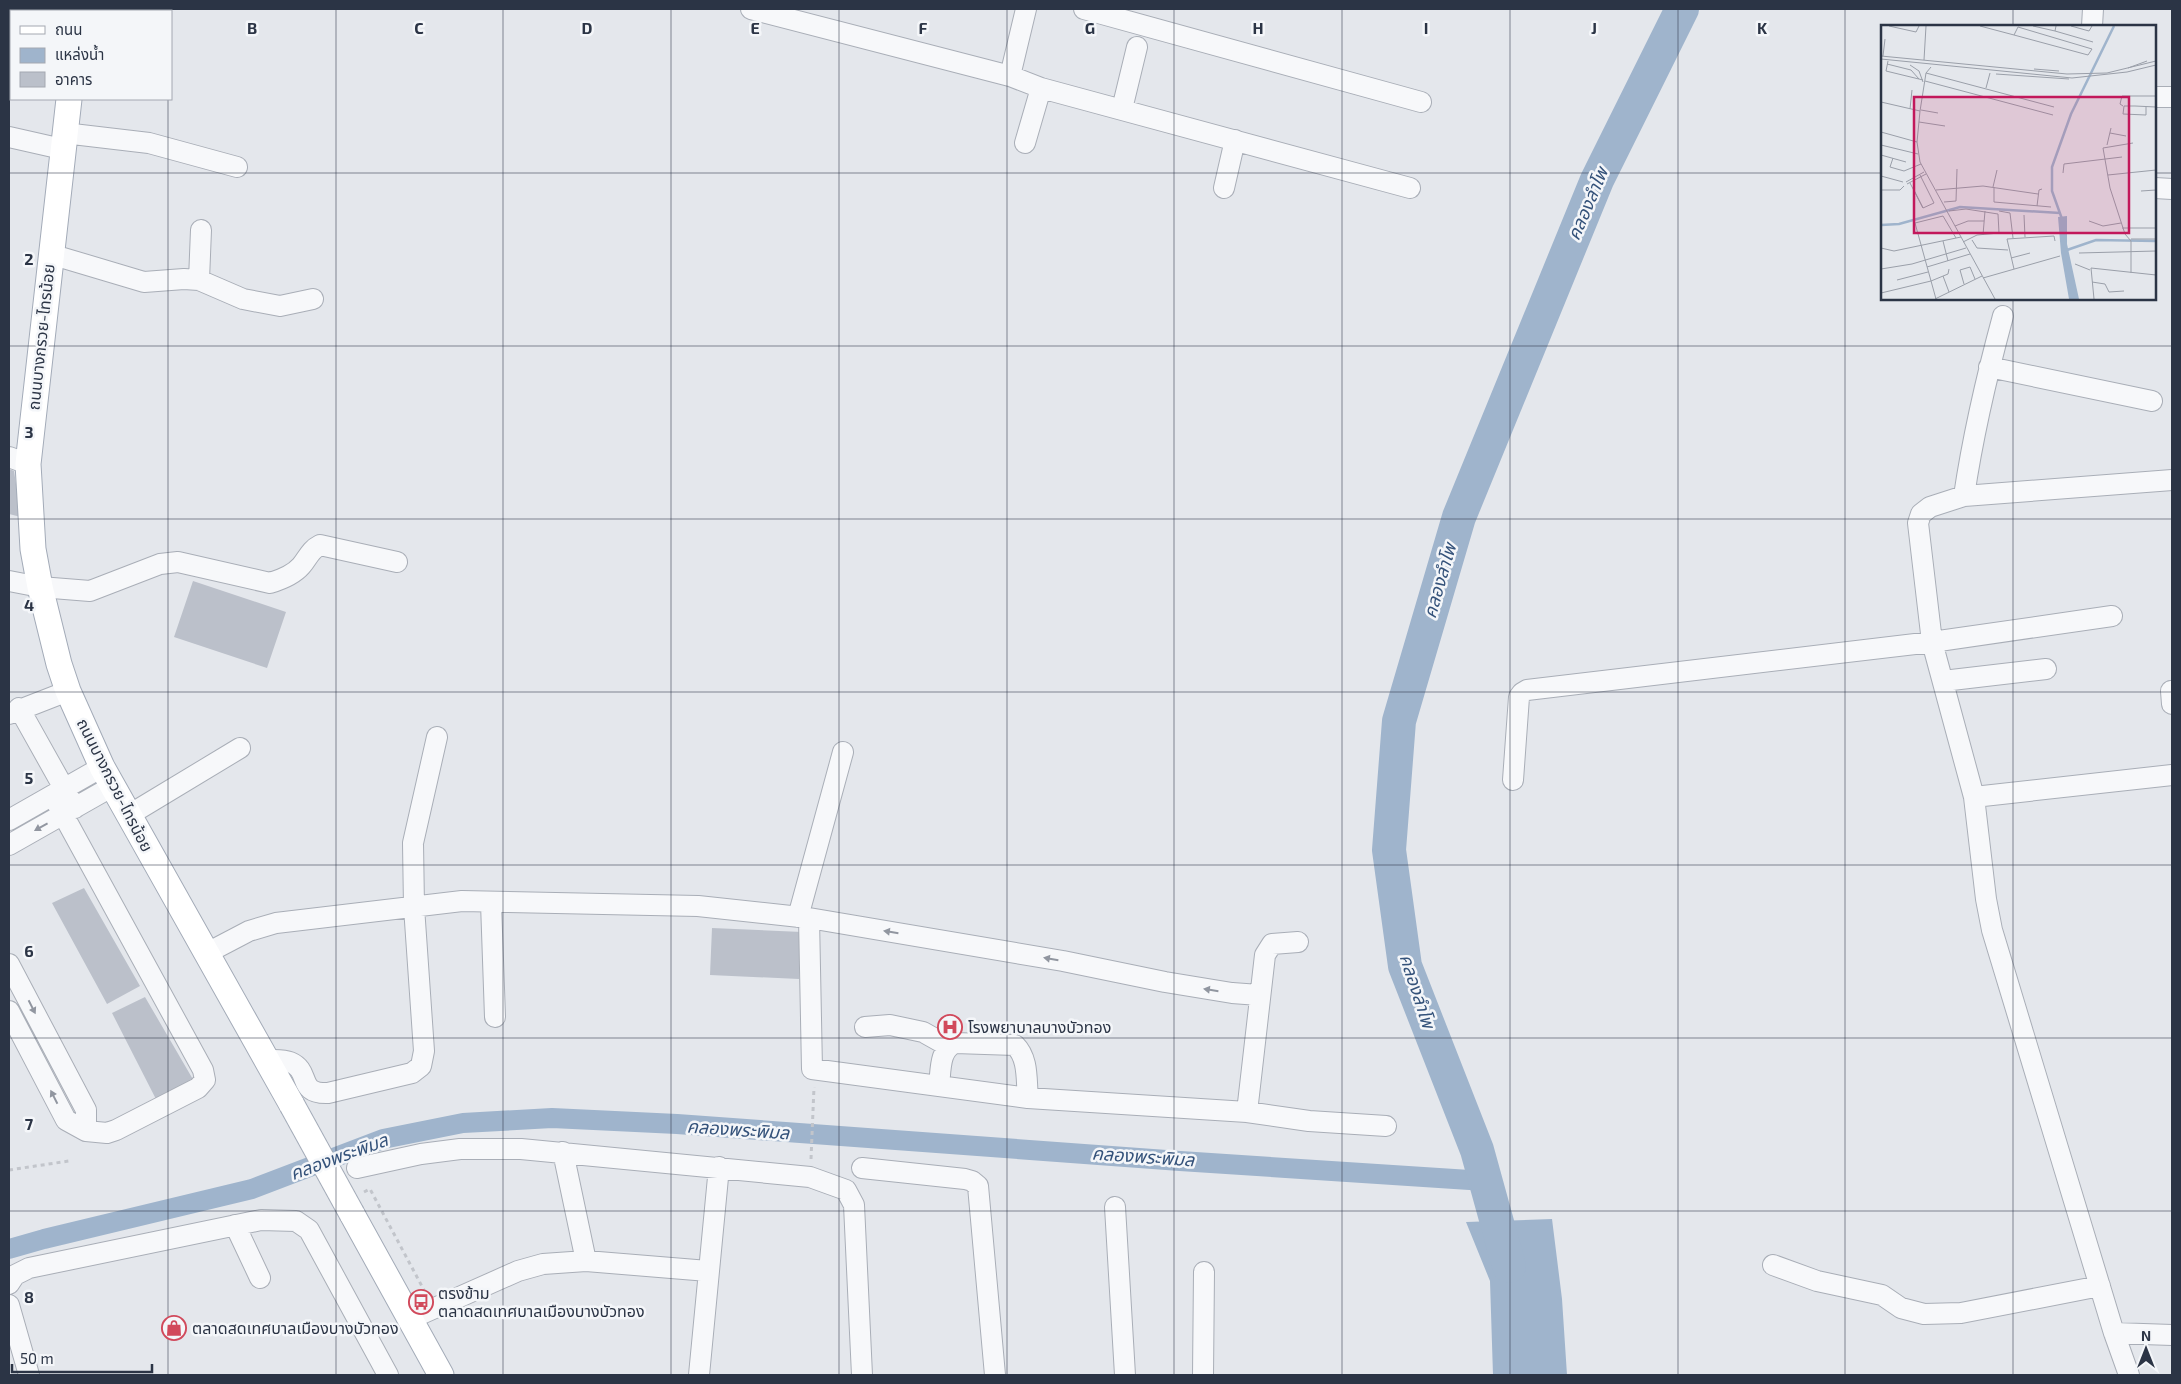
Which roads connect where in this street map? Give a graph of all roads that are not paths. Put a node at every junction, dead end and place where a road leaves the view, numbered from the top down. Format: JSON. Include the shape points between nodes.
{"nodes":[{"id":1,"x":751,"y":9,"type":"edge"},
{"id":2,"x":1026,"y":9,"type":"edge"},
{"id":3,"x":1084,"y":9,"type":"edge"},
{"id":4,"x":2093,"y":9,"type":"edge"},
{"id":5,"x":2092,"y":25,"type":"edge"},
{"id":6,"x":1137,"y":47,"type":"dead end"},
{"id":7,"x":1010,"y":76,"type":"junction"},
{"id":8,"x":1041,"y":88,"type":"junction"},
{"id":9,"x":2156,"y":97,"type":"edge"},
{"id":10,"x":2172,"y":97,"type":"edge"},
{"id":11,"x":69,"y":100,"type":"edge"},
{"id":12,"x":1421,"y":102,"type":"dead end"},
{"id":13,"x":1122,"y":109,"type":"junction"},
{"id":14,"x":9,"y":137,"type":"edge"},
{"id":15,"x":1235,"y":140,"type":"junction"},
{"id":16,"x":63,"y":141,"type":"junction"},
{"id":17,"x":1025,"y":143,"type":"dead end"},
{"id":18,"x":237,"y":166,"type":"dead end"},
{"id":19,"x":1224,"y":188,"type":"dead end"},
{"id":20,"x":1410,"y":188,"type":"dead end"},
{"id":21,"x":2156,"y":188,"type":"edge"},
{"id":22,"x":2172,"y":189,"type":"edge"},
{"id":23,"x":202,"y":230,"type":"dead end"},
{"id":24,"x":50,"y":254,"type":"junction"},
{"id":25,"x":199,"y":280,"type":"junction"},
{"id":26,"x":313,"y":299,"type":"dead end"},
{"id":27,"x":2003,"y":316,"type":"dead end"},
{"id":28,"x":1989,"y":368,"type":"junction"},
{"id":29,"x":2152,"y":401,"type":"dead end"},
{"id":30,"x":18,"y":461,"type":"edge"},
{"id":31,"x":2172,"y":480,"type":"edge"},
{"id":32,"x":1964,"y":496,"type":"junction"},
{"id":33,"x":398,"y":562,"type":"dead end"},
{"id":34,"x":9,"y":581,"type":"edge"},
{"id":35,"x":40,"y":587,"type":"junction"},
{"id":36,"x":2112,"y":616,"type":"dead end"},
{"id":37,"x":1932,"y":642,"type":"junction"},
{"id":38,"x":2046,"y":669,"type":"dead end"},
{"id":39,"x":1943,"y":681,"type":"junction"},
{"id":40,"x":68,"y":691,"type":"junction"},
{"id":41,"x":14,"y":711,"type":"edge"},
{"id":42,"x":437,"y":737,"type":"dead end"},
{"id":43,"x":240,"y":748,"type":"dead end"},
{"id":44,"x":843,"y":752,"type":"dead end"},
{"id":45,"x":2172,"y":774,"type":"edge"},
{"id":46,"x":108,"y":776,"type":"junction"},
{"id":47,"x":1513,"y":780,"type":"dead end"},
{"id":48,"x":59,"y":792,"type":"junction"},
{"id":49,"x":1974,"y":797,"type":"junction"},
{"id":50,"x":69,"y":812,"type":"junction"},
{"id":51,"x":129,"y":815,"type":"junction"},
{"id":52,"x":9,"y":820,"type":"edge"},
{"id":53,"x":9,"y":845,"type":"edge"},
{"id":54,"x":491,"y":902,"type":"junction"},
{"id":55,"x":414,"y":906,"type":"junction"},
{"id":56,"x":804,"y":917,"type":"junction"},
{"id":57,"x":1298,"y":942,"type":"dead end"},
{"id":58,"x":207,"y":953,"type":"junction"},
{"id":59,"x":9,"y":964,"type":"edge"},
{"id":60,"x":1259,"y":995,"type":"junction"},
{"id":61,"x":9,"y":1010,"type":"edge"},
{"id":62,"x":495,"y":1017,"type":"dead end"},
{"id":63,"x":865,"y":1027,"type":"dead end"},
{"id":64,"x":50,"y":1042,"type":"junction"},
{"id":65,"x":948,"y":1046,"type":"junction"},
{"id":66,"x":31,"y":1053,"type":"junction"},
{"id":67,"x":266,"y":1060,"type":"junction"},
{"id":68,"x":939,"y":1086,"type":"junction"},
{"id":69,"x":1028,"y":1098,"type":"junction"},
{"id":70,"x":1247,"y":1112,"type":"junction"},
{"id":71,"x":1386,"y":1126,"type":"dead end"},
{"id":72,"x":86,"y":1131,"type":"junction"},
{"id":73,"x":563,"y":1152,"type":"junction"},
{"id":74,"x":719,"y":1167,"type":"junction"},
{"id":75,"x":357,"y":1168,"type":"dead end"},
{"id":76,"x":862,"y":1168,"type":"dead end"},
{"id":77,"x":1114,"y":1207,"type":"dead end"},
{"id":78,"x":235,"y":1226,"type":"junction"},
{"id":79,"x":586,"y":1261,"type":"junction"},
{"id":80,"x":1773,"y":1265,"type":"dead end"},
{"id":81,"x":708,"y":1271,"type":"junction"},
{"id":82,"x":1204,"y":1272,"type":"dead end"},
{"id":83,"x":260,"y":1278,"type":"dead end"},
{"id":84,"x":9,"y":1284,"type":"edge"},
{"id":85,"x":2100,"y":1286,"type":"junction"},
{"id":86,"x":9,"y":1305,"type":"edge"},
{"id":87,"x":410,"y":1319,"type":"junction"},
{"id":88,"x":2114,"y":1333,"type":"junction"},
{"id":89,"x":2172,"y":1335,"type":"edge"},
{"id":90,"x":16,"y":1353,"type":"edge"},
{"id":91,"x":29,"y":1375,"type":"edge"},
{"id":92,"x":388,"y":1375,"type":"edge"},
{"id":93,"x":441,"y":1375,"type":"edge"},
{"id":94,"x":699,"y":1375,"type":"edge"},
{"id":95,"x":862,"y":1375,"type":"edge"},
{"id":96,"x":995,"y":1375,"type":"edge"},
{"id":97,"x":1125,"y":1375,"type":"edge"},
{"id":98,"x":1203,"y":1375,"type":"edge"},
{"id":99,"x":2129,"y":1375,"type":"edge"}],
"edges":[{"from":1,"to":7,"type":"street"},
{"from":2,"to":7,"type":"street"},
{"from":3,"to":12,"type":"street"},
{"from":4,"to":5,"type":"street"},
{"from":6,"to":13,"type":"street"},
{"from":7,"to":8,"type":"street"},
{"from":8,"to":13,"type":"street"},
{"from":8,"to":17,"type":"street"},
{"from":9,"to":10,"type":"street"},
{"from":11,"to":16,"type":"main road","name":"ถนนบางกรวย-ไทรน้อย"},
{"from":13,"to":15,"type":"street"},
{"from":14,"to":16,"type":"street"},
{"from":15,"to":19,"type":"street"},
{"from":15,"to":20,"type":"street"},
{"from":16,"to":18,"type":"street","via":[[149,143]]},
{"from":16,"to":24,"type":"main road","name":"ถนนบางกรวย-ไทรน้อย"},
{"from":21,"to":22,"type":"street"},
{"from":23,"to":25,"type":"street"},
{"from":24,"to":25,"type":"street","via":[[144,282]]},
{"from":24,"to":30,"type":"main road","name":"ถนนบางกรวย-ไทรน้อย"},
{"from":25,"to":26,"type":"street","via":[[243,299],[280,306]]},
{"from":27,"to":28,"type":"street"},
{"from":28,"to":29,"type":"street"},
{"from":28,"to":32,"type":"street"},
{"from":30,"to":35,"type":"main road","name":"ถนนบางกรวย-ไทรน้อย"},
{"from":31,"to":32,"type":"street"},
{"from":32,"to":37,"type":"street","via":[[1930,508],[1918,523]]},
{"from":33,"to":35,"type":"street","via":[[320,545],[313,548],[300,567],[270,583],[178,562],[160,564],[90,591]]},
{"from":34,"to":35,"type":"street"},
{"from":35,"to":40,"type":"main road","name":"ถนนบางกรวย-ไทรน้อย"},
{"from":36,"to":37,"type":"street"},
{"from":37,"to":39,"type":"street"},
{"from":37,"to":47,"type":"street","via":[[1527,690],[1519,697]]},
{"from":38,"to":39,"type":"street"},
{"from":39,"to":49,"type":"street"},
{"from":40,"to":41,"type":"street"},
{"from":40,"to":46,"type":"main road","name":"ถนนบางกรวย-ไทรน้อย"},
{"from":41,"to":48,"type":"street"},
{"from":42,"to":55,"type":"street","via":[[413,843]]},
{"from":43,"to":51,"type":"street"},
{"from":44,"to":56,"type":"street"},
{"from":45,"to":49,"type":"street"},
{"from":46,"to":48,"type":"street"},
{"from":46,"to":50,"type":"street"},
{"from":46,"to":51,"type":"main road","name":"ถนนบางกรวย-ไทรน้อย"},
{"from":48,"to":50,"type":"street"},
{"from":48,"to":52,"type":"street"},
{"from":49,"to":85,"type":"street","via":[[1992,930]]},
{"from":50,"to":53,"type":"street","one_way":true},
{"from":50,"to":72,"type":"street","via":[[203,1070],[205,1080],[198,1088],[116,1130],[107,1133]]},
{"from":51,"to":58,"type":"main road","name":"ถนนบางกรวย-ไทรน้อย"},
{"from":54,"to":55,"type":"street","via":[[462,901]]},
{"from":54,"to":56,"type":"street","via":[[698,906]]},
{"from":54,"to":62,"type":"street"},
{"from":55,"to":58,"type":"street","via":[[276,923],[249,931]]},
{"from":55,"to":67,"type":"street","via":[[424,1051],[421,1066],[412,1074],[316,1094],[309,1089],[297,1066],[289,1061]]},
{"from":60,"to":56,"type":"street","one_way":true,"via":[[1165,982],[1063,961]]},
{"from":56,"to":68,"type":"street","via":[[812,1069]]},
{"from":57,"to":60,"type":"street","via":[[1268,947],[1262,964]]},
{"from":58,"to":67,"type":"main road","name":"ถนนบางกรวย-ไทรน้อย"},
{"from":59,"to":64,"type":"street","one_way":true},
{"from":60,"to":70,"type":"street"},
{"from":61,"to":66,"type":"street"},
{"from":63,"to":65,"type":"street","via":[[890,1026],[923,1032]]},
{"from":64,"to":66,"type":"street"},
{"from":64,"to":72,"type":"street","via":[[86,1110]]},
{"from":65,"to":68,"type":"street","via":[[943,1055]]},
{"from":65,"to":69,"type":"street","via":[[955,1043],[1015,1045],[1025,1062]]},
{"from":72,"to":66,"type":"street","one_way":true,"via":[[66,1120]]},
{"from":67,"to":87,"type":"main road","name":"ถนนบางกรวย-ไทรน้อย","bridge":true},
{"from":68,"to":69,"type":"street"},
{"from":69,"to":70,"type":"street"},
{"from":70,"to":71,"type":"street","via":[[1309,1121]]},
{"from":73,"to":74,"type":"street"},
{"from":73,"to":75,"type":"street","via":[[460,1149]]},
{"from":73,"to":79,"type":"street"},
{"from":74,"to":81,"type":"street"},
{"from":74,"to":95,"type":"street","via":[[810,1177],[846,1190],[850,1195],[854,1205]]},
{"from":76,"to":96,"type":"street","via":[[964,1179],[978,1186]]},
{"from":77,"to":97,"type":"street"},
{"from":78,"to":83,"type":"street"},
{"from":78,"to":84,"type":"street","via":[[29,1268],[15,1275]]},
{"from":78,"to":92,"type":"street","via":[[280,1219],[296,1221],[308,1230]]},
{"from":79,"to":81,"type":"street"},
{"from":79,"to":87,"type":"street","via":[[543,1264],[518,1271]]},
{"from":80,"to":85,"type":"street","via":[[1817,1281],[1882,1295],[1901,1308],[1924,1314],[1961,1313]]},
{"from":81,"to":94,"type":"street"},
{"from":82,"to":98,"type":"street"},
{"from":85,"to":88,"type":"street"},
{"from":86,"to":90,"type":"street"},
{"from":87,"to":93,"type":"main road","name":"ถนนบางกรวย-ไทรน้อย"},
{"from":88,"to":89,"type":"street"},
{"from":88,"to":99,"type":"street"},
{"from":90,"to":91,"type":"street"}]}
